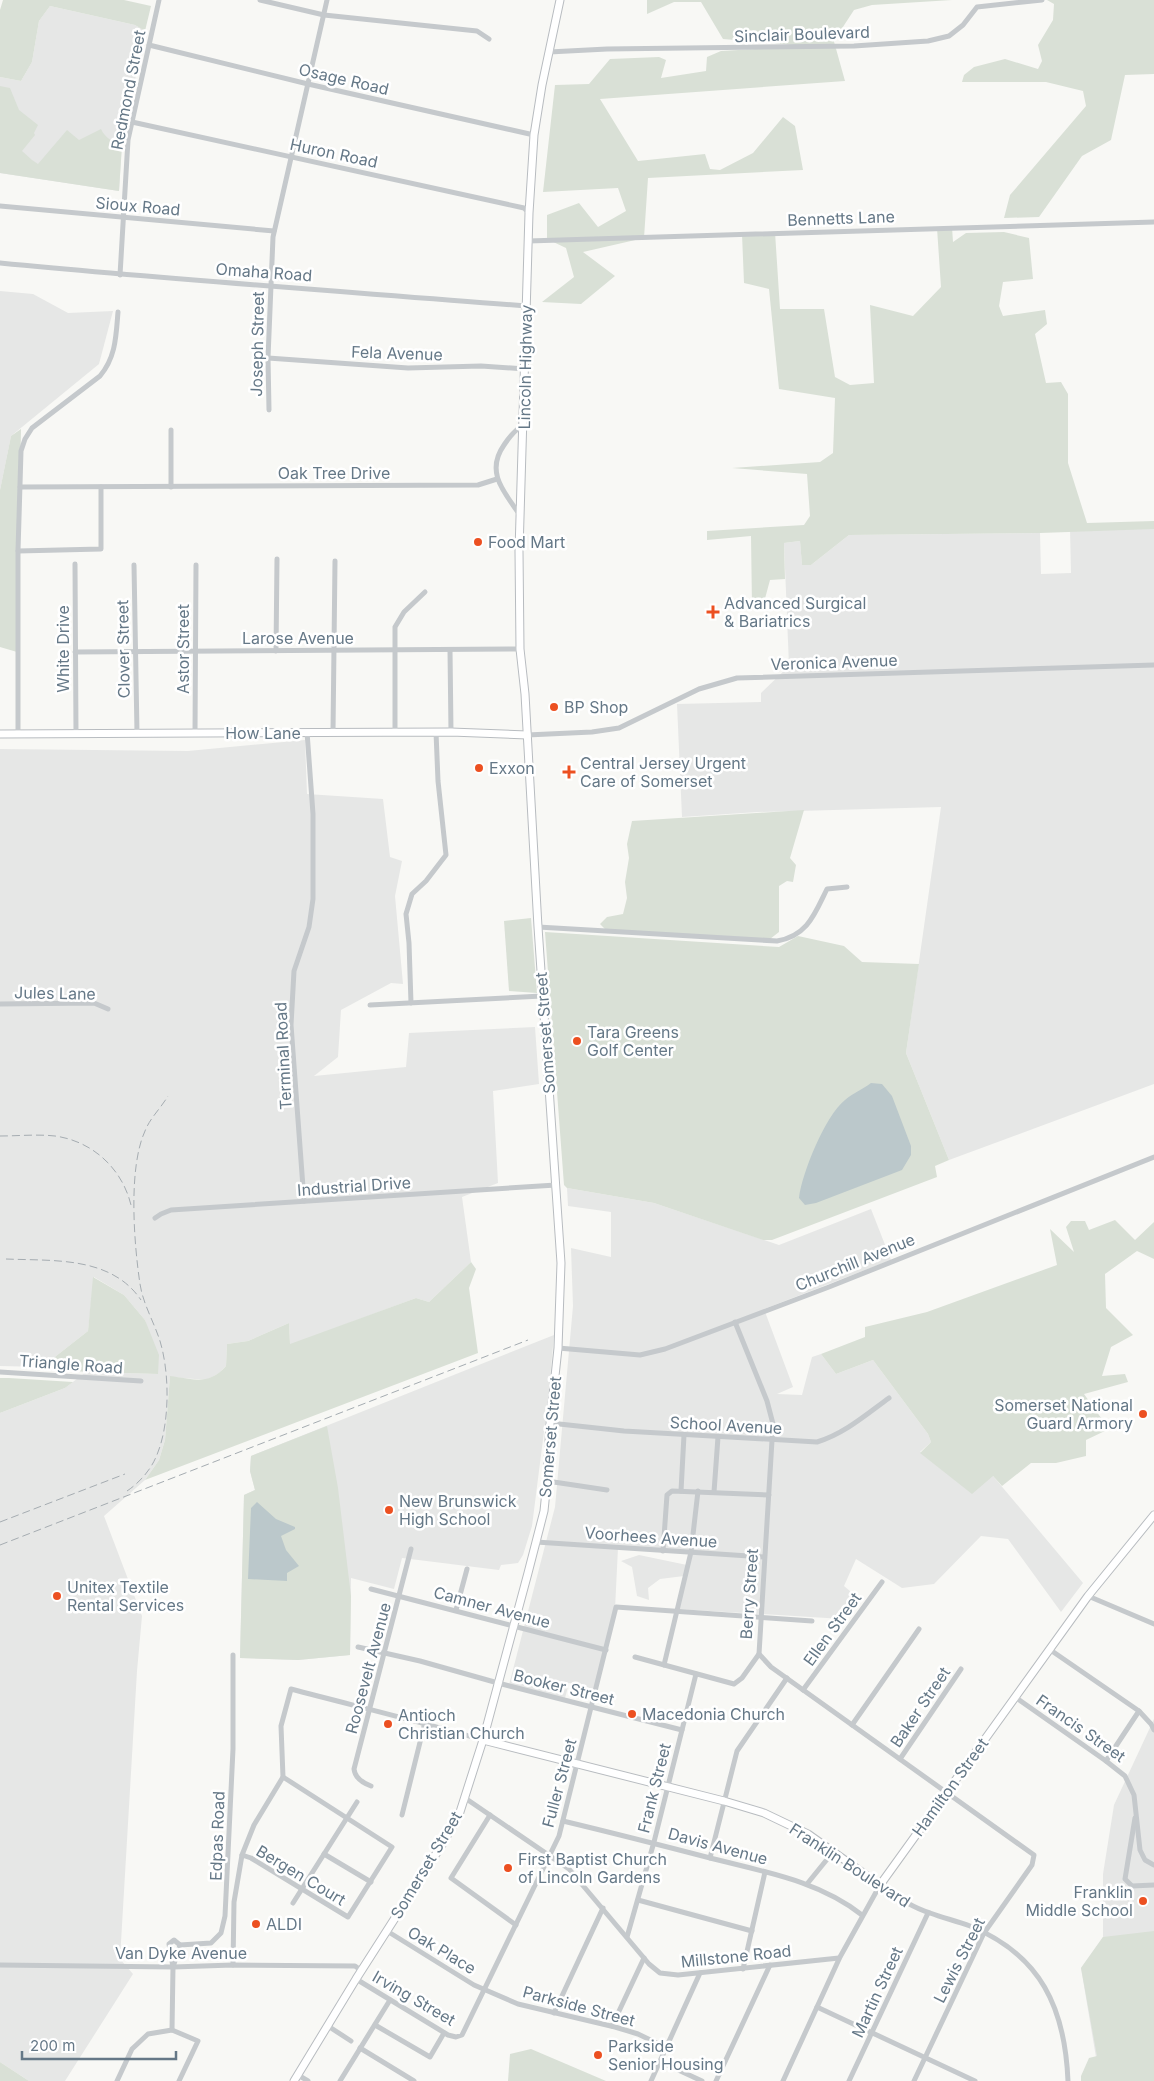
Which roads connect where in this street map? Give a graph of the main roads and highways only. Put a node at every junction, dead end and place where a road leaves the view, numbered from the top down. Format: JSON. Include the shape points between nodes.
{"nodes":[{"id":1,"x":560,"y":0,"type":"edge"},
{"id":2,"x":0,"y":734,"type":"edge"},
{"id":3,"x":526,"y":735,"type":"junction"},
{"id":4,"x":1154,"y":1515,"type":"edge"},
{"id":5,"x":483,"y":1740,"type":"junction"},
{"id":6,"x":880,"y":1885,"type":"joint"},
{"id":7,"x":296,"y":2078,"type":"edge"}],
"edges":[{"from":1,"to":3,"type":"main road","name":"Lincoln Highway","via":[[534,135],[529,213],[520,515],[520,649]]},
{"from":2,"to":3,"type":"main road","name":"How Lane","via":[[451,732]]},
{"from":3,"to":5,"type":"main road","name":"Somerset Street","via":[[561,1263],[558,1348],[544,1511]]},
{"from":4,"to":6,"type":"main road","name":"Hamilton Street","via":[[1088,1596]]},
{"from":5,"to":6,"type":"main road","name":"Franklin Boulevard","via":[[764,1813],[792,1825]]},
{"from":5,"to":7,"type":"main road","name":"Somerset Street","via":[[460,1812],[443,1843]]}]}
